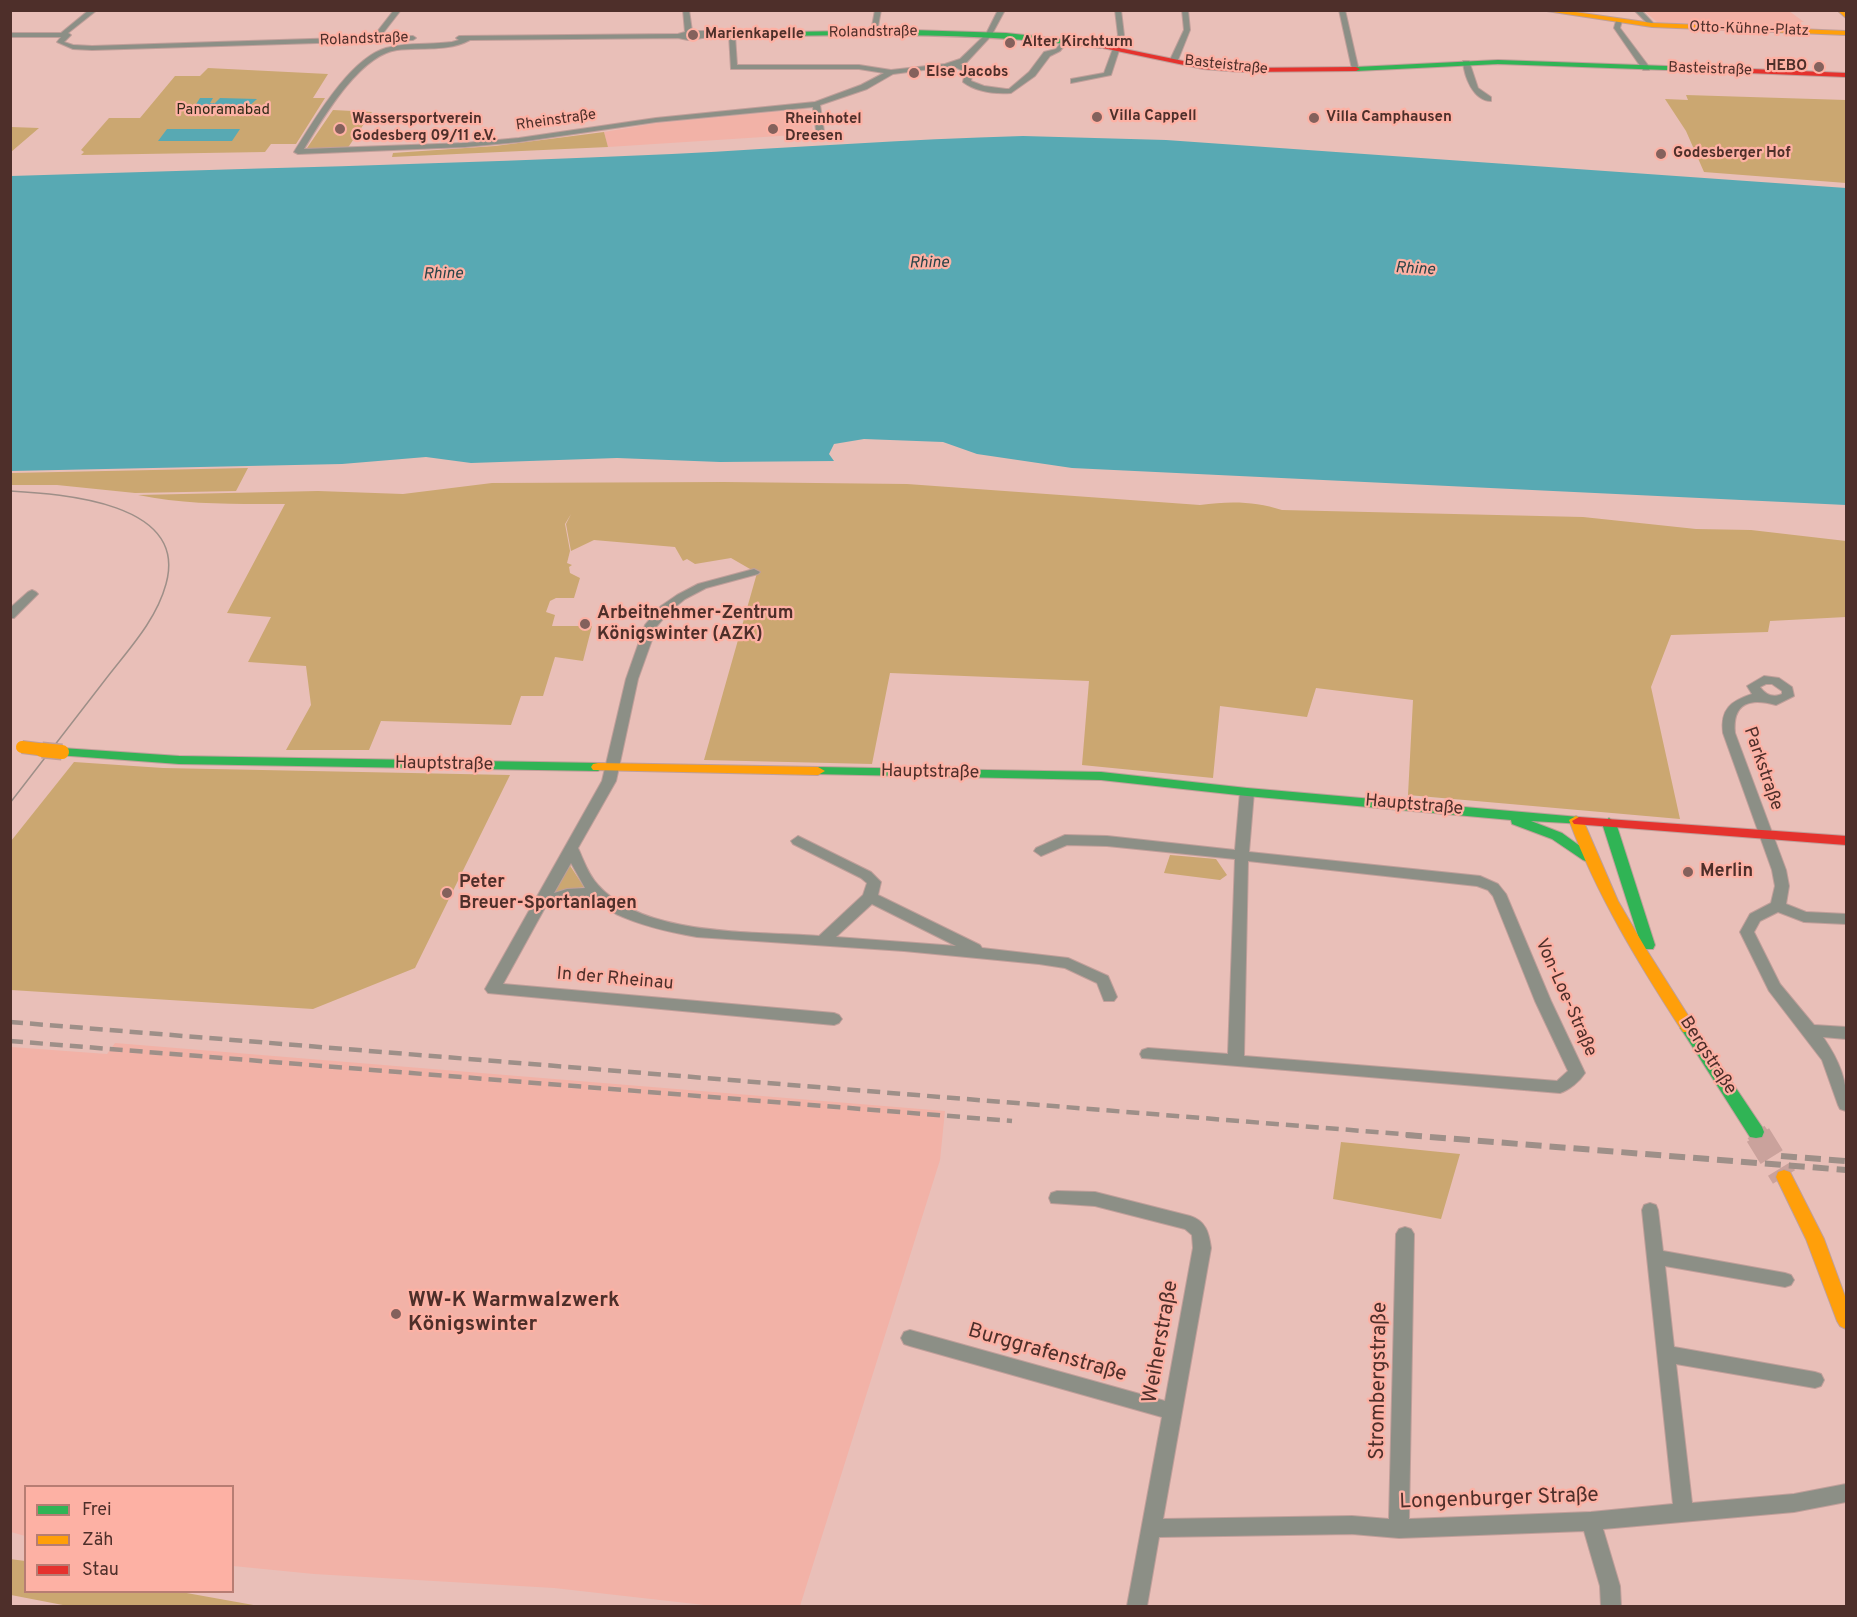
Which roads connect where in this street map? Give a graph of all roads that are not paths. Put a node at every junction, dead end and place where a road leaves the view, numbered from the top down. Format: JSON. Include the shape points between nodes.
{"nodes":[{"id":1,"x":94,"y":10,"type":"edge"},
{"id":2,"x":105,"y":10,"type":"edge"},
{"id":3,"x":398,"y":10,"type":"edge"},
{"id":4,"x":686,"y":10,"type":"edge"},
{"id":5,"x":878,"y":10,"type":"edge"},
{"id":6,"x":1002,"y":10,"type":"edge"},
{"id":7,"x":1118,"y":10,"type":"edge"},
{"id":8,"x":1185,"y":10,"type":"edge"},
{"id":9,"x":1342,"y":10,"type":"edge"},
{"id":10,"x":1544,"y":10,"type":"edge"},
{"id":11,"x":1637,"y":10,"type":"edge"},
{"id":12,"x":1840,"y":10,"type":"edge"},
{"id":13,"x":1846,"y":15,"type":"edge"},
{"id":14,"x":1619,"y":21,"type":"junction"},
{"id":15,"x":1652,"y":25,"type":"junction"},
{"id":16,"x":874,"y":32,"type":"junction"},
{"id":17,"x":689,"y":33,"type":"junction"},
{"id":18,"x":1846,"y":33,"type":"edge"},
{"id":19,"x":10,"y":35,"type":"edge"},
{"id":20,"x":726,"y":35,"type":"junction"},
{"id":21,"x":989,"y":35,"type":"junction"},
{"id":22,"x":66,"y":36,"type":"junction"},
{"id":23,"x":678,"y":36,"type":"junction"},
{"id":24,"x":468,"y":38,"type":"junction"},
{"id":25,"x":375,"y":39,"type":"junction"},
{"id":26,"x":1066,"y":40,"type":"junction"},
{"id":27,"x":1116,"y":48,"type":"junction"},
{"id":28,"x":1174,"y":60,"type":"junction"},
{"id":29,"x":1466,"y":63,"type":"junction"},
{"id":30,"x":954,"y":64,"type":"junction"},
{"id":31,"x":1646,"y":68,"type":"junction"},
{"id":32,"x":1356,"y":69,"type":"junction"},
{"id":33,"x":891,"y":72,"type":"junction"},
{"id":34,"x":1846,"y":75,"type":"edge"},
{"id":35,"x":1074,"y":81,"type":"dead end"},
{"id":36,"x":1488,"y":99,"type":"dead end"},
{"id":37,"x":816,"y":104,"type":"junction"},
{"id":38,"x":820,"y":138,"type":"dead end"},
{"id":39,"x":754,"y":572,"type":"dead end"},
{"id":40,"x":32,"y":594,"type":"dead end"},
{"id":41,"x":10,"y":615,"type":"edge"},
{"id":42,"x":1760,"y":696,"type":"dead end"},
{"id":43,"x":16,"y":746,"type":"edge"},
{"id":44,"x":613,"y":767,"type":"junction"},
{"id":45,"x":1247,"y":792,"type":"junction"},
{"id":46,"x":1498,"y":813,"type":"junction"},
{"id":47,"x":1576,"y":820,"type":"junction"},
{"id":48,"x":1609,"y":823,"type":"junction"},
{"id":49,"x":1766,"y":838,"type":"junction"},
{"id":50,"x":798,"y":841,"type":"dead end"},
{"id":51,"x":1846,"y":841,"type":"edge"},
{"id":52,"x":572,"y":849,"type":"junction"},
{"id":53,"x":1041,"y":851,"type":"dead end"},
{"id":54,"x":1242,"y":857,"type":"junction"},
{"id":55,"x":1588,"y":857,"type":"junction"},
{"id":56,"x":595,"y":892,"type":"junction"},
{"id":57,"x":870,"y":897,"type":"junction"},
{"id":58,"x":542,"y":901,"type":"junction"},
{"id":59,"x":1778,"y":906,"type":"junction"},
{"id":60,"x":1846,"y":919,"type":"edge"},
{"id":61,"x":822,"y":940,"type":"junction"},
{"id":62,"x":985,"y":954,"type":"junction"},
{"id":63,"x":1659,"y":980,"type":"junction"},
{"id":64,"x":1109,"y":997,"type":"dead end"},
{"id":65,"x":834,"y":1019,"type":"dead end"},
{"id":66,"x":1810,"y":1030,"type":"junction"},
{"id":67,"x":1846,"y":1032,"type":"edge"},
{"id":68,"x":1148,"y":1054,"type":"dead end"},
{"id":69,"x":1236,"y":1061,"type":"junction"},
{"id":70,"x":1846,"y":1105,"type":"edge"},
{"id":71,"x":1756,"y":1132,"type":"tunnel mouth"},
{"id":72,"x":1784,"y":1177,"type":"tunnel mouth"},
{"id":73,"x":1057,"y":1198,"type":"dead end"},
{"id":74,"x":1650,"y":1210,"type":"dead end"},
{"id":75,"x":1405,"y":1234,"type":"dead end"},
{"id":76,"x":1657,"y":1257,"type":"junction"},
{"id":77,"x":1785,"y":1280,"type":"dead end"},
{"id":78,"x":1846,"y":1321,"type":"edge"},
{"id":79,"x":910,"y":1338,"type":"dead end"},
{"id":80,"x":1666,"y":1354,"type":"junction"},
{"id":81,"x":1815,"y":1380,"type":"dead end"},
{"id":82,"x":1172,"y":1411,"type":"junction"},
{"id":83,"x":1846,"y":1493,"type":"edge"},
{"id":84,"x":1684,"y":1514,"type":"junction"},
{"id":85,"x":1591,"y":1521,"type":"junction"},
{"id":86,"x":1152,"y":1528,"type":"junction"},
{"id":87,"x":1399,"y":1529,"type":"junction"},
{"id":88,"x":1137,"y":1606,"type":"edge"},
{"id":89,"x":1611,"y":1606,"type":"edge"}],
"edges":[{"from":1,"to":22,"type":"street","via":[[64,33]]},
{"from":2,"to":22,"type":"street"},
{"from":3,"to":25,"type":"street"},
{"from":4,"to":17,"type":"street"},
{"from":5,"to":16,"type":"street"},
{"from":6,"to":21,"type":"street","name":"Rheinstraße"},
{"from":7,"to":27,"type":"street","via":[[1121,35]]},
{"from":8,"to":28,"type":"street","via":[[1187,30]]},
{"from":9,"to":32,"type":"street"},
{"from":10,"to":14,"type":"street","name":"Otto-Kühne-Platz"},
{"from":11,"to":15,"type":"street"},
{"from":12,"to":13,"type":"street"},
{"from":14,"to":15,"type":"street","name":"Otto-Kühne-Platz"},
{"from":14,"to":31,"type":"street","via":[[1617,28]]},
{"from":15,"to":18,"type":"street","name":"Otto-Kühne-Platz"},
{"from":16,"to":20,"type":"street","name":"Rolandstraße"},
{"from":16,"to":21,"type":"street","name":"Rolandstraße"},
{"from":17,"to":20,"type":"street","name":"Rolandstraße"},
{"from":17,"to":23,"type":"street","name":"Rolandstraße"},
{"from":19,"to":22,"type":"street"},
{"from":20,"to":23,"type":"street","name":"Rolandstraße"},
{"from":20,"to":33,"type":"street","via":[[734,68],[859,67]]},
{"from":21,"to":26,"type":"street","name":"Basteistraße"},
{"from":21,"to":30,"type":"street","name":"Rheinstraße","via":[[963,61]]},
{"from":22,"to":25,"type":"street","name":"Rolandstraße","via":[[60,42],[75,47]]},
{"from":23,"to":24,"type":"street","name":"Rolandstraße"},
{"from":24,"to":25,"type":"street","name":"Rolandstraße"},
{"from":24,"to":37,"type":"street","name":"Rheinstraße","via":[[456,43],[381,52],[336,95],[298,152],[476,144]]},
{"from":26,"to":27,"type":"street","name":"Basteistraße"},
{"from":26,"to":30,"type":"street","via":[[1011,91],[969,84],[969,71]]},
{"from":27,"to":28,"type":"street","name":"Basteistraße"},
{"from":27,"to":35,"type":"street","via":[[1107,75]]},
{"from":28,"to":32,"type":"street","name":"Basteistraße","via":[[1241,70]]},
{"from":29,"to":31,"type":"street","name":"Basteistraße"},
{"from":29,"to":32,"type":"street","name":"Basteistraße"},
{"from":29,"to":36,"type":"street","via":[[1475,89]]},
{"from":30,"to":33,"type":"street","name":"Rheinstraße"},
{"from":31,"to":34,"type":"street","name":"Basteistraße"},
{"from":33,"to":37,"type":"street","name":"Rheinstraße","via":[[864,87]]},
{"from":37,"to":38,"type":"street"},
{"from":39,"to":44,"type":"street","name":"In der Rheinau","via":[[702,586],[665,609],[651,625],[632,679]]},
{"from":40,"to":41,"type":"street"},
{"from":42,"to":49,"type":"street","name":"Parkstraße","via":[[1740,702],[1726,719]]},
{"from":43,"to":44,"type":"street","name":"Hauptstraße","bridge":true,"via":[[178,760]]},
{"from":44,"to":45,"type":"street","name":"Hauptstraße","via":[[1091,776]]},
{"from":44,"to":52,"type":"street","name":"In der Rheinau","via":[[609,782]]},
{"from":45,"to":46,"type":"street","name":"Hauptstraße"},
{"from":45,"to":54,"type":"street"},
{"from":46,"to":47,"type":"street","name":"Hauptstraße"},
{"from":46,"to":55,"type":"street","name":"Bergstraße","via":[[1557,836]]},
{"from":47,"to":48,"type":"street","name":"Hauptstraße"},
{"from":47,"to":55,"type":"street","name":"Bergstraße"},
{"from":48,"to":49,"type":"street","name":"Hauptstraße"},
{"from":48,"to":63,"type":"street","name":"Bergstraße"},
{"from":49,"to":51,"type":"street","name":"Hauptstraße"},
{"from":49,"to":59,"type":"street","via":[[1782,886]]},
{"from":50,"to":57,"type":"street","via":[[866,874],[874,882]]},
{"from":52,"to":56,"type":"street","via":[[580,872]]},
{"from":52,"to":58,"type":"street","name":"In der Rheinau"},
{"from":53,"to":54,"type":"street","name":"Von-Loe-Straße","via":[[1065,840],[1107,841]]},
{"from":54,"to":69,"type":"street"},
{"from":54,"to":69,"type":"street","name":"Von-Loe-Straße","via":[[1480,880],[1493,887],[1577,1073],[1560,1087]]},
{"from":55,"to":63,"type":"street","name":"Bergstraße"},
{"from":56,"to":58,"type":"street"},
{"from":56,"to":61,"type":"street","via":[[649,922],[690,932]]},
{"from":57,"to":61,"type":"street"},
{"from":57,"to":62,"type":"street"},
{"from":58,"to":65,"type":"street","name":"In der Rheinau","via":[[493,989]]},
{"from":59,"to":60,"type":"street","via":[[1804,917]]},
{"from":59,"to":66,"type":"street","via":[[1758,914],[1750,921],[1747,932],[1774,987]]},
{"from":61,"to":62,"type":"street"},
{"from":62,"to":64,"type":"street","via":[[1068,963],[1103,980]]},
{"from":63,"to":71,"type":"street","name":"Bergstraße"},
{"from":66,"to":67,"type":"street"},
{"from":66,"to":70,"type":"street","via":[[1829,1058]]},
{"from":68,"to":69,"type":"street","name":"Von-Loe-Straße"},
{"from":72,"to":78,"type":"street","via":[[1815,1239]]},
{"from":73,"to":82,"type":"street","name":"Weiherstraße","via":[[1105,1202],[1190,1223],[1200,1232],[1202,1248]]},
{"from":74,"to":76,"type":"street"},
{"from":75,"to":87,"type":"street","name":"Strombergstraße"},
{"from":76,"to":77,"type":"street"},
{"from":76,"to":80,"type":"street"},
{"from":79,"to":82,"type":"street","name":"Burggrafenstraße"},
{"from":80,"to":81,"type":"street"},
{"from":80,"to":84,"type":"street"},
{"from":82,"to":86,"type":"street","name":"Weiherstraße"},
{"from":83,"to":84,"type":"street","name":"Longenburger Straße","via":[[1794,1503]]},
{"from":84,"to":85,"type":"street","name":"Longenburger Straße"},
{"from":85,"to":87,"type":"street","name":"Longenburger Straße"},
{"from":85,"to":89,"type":"street","via":[[1610,1586]]},
{"from":86,"to":87,"type":"street","name":"Longenburger Straße","via":[[1352,1525]]},
{"from":86,"to":88,"type":"street","name":"Weiherstraße"}]}
